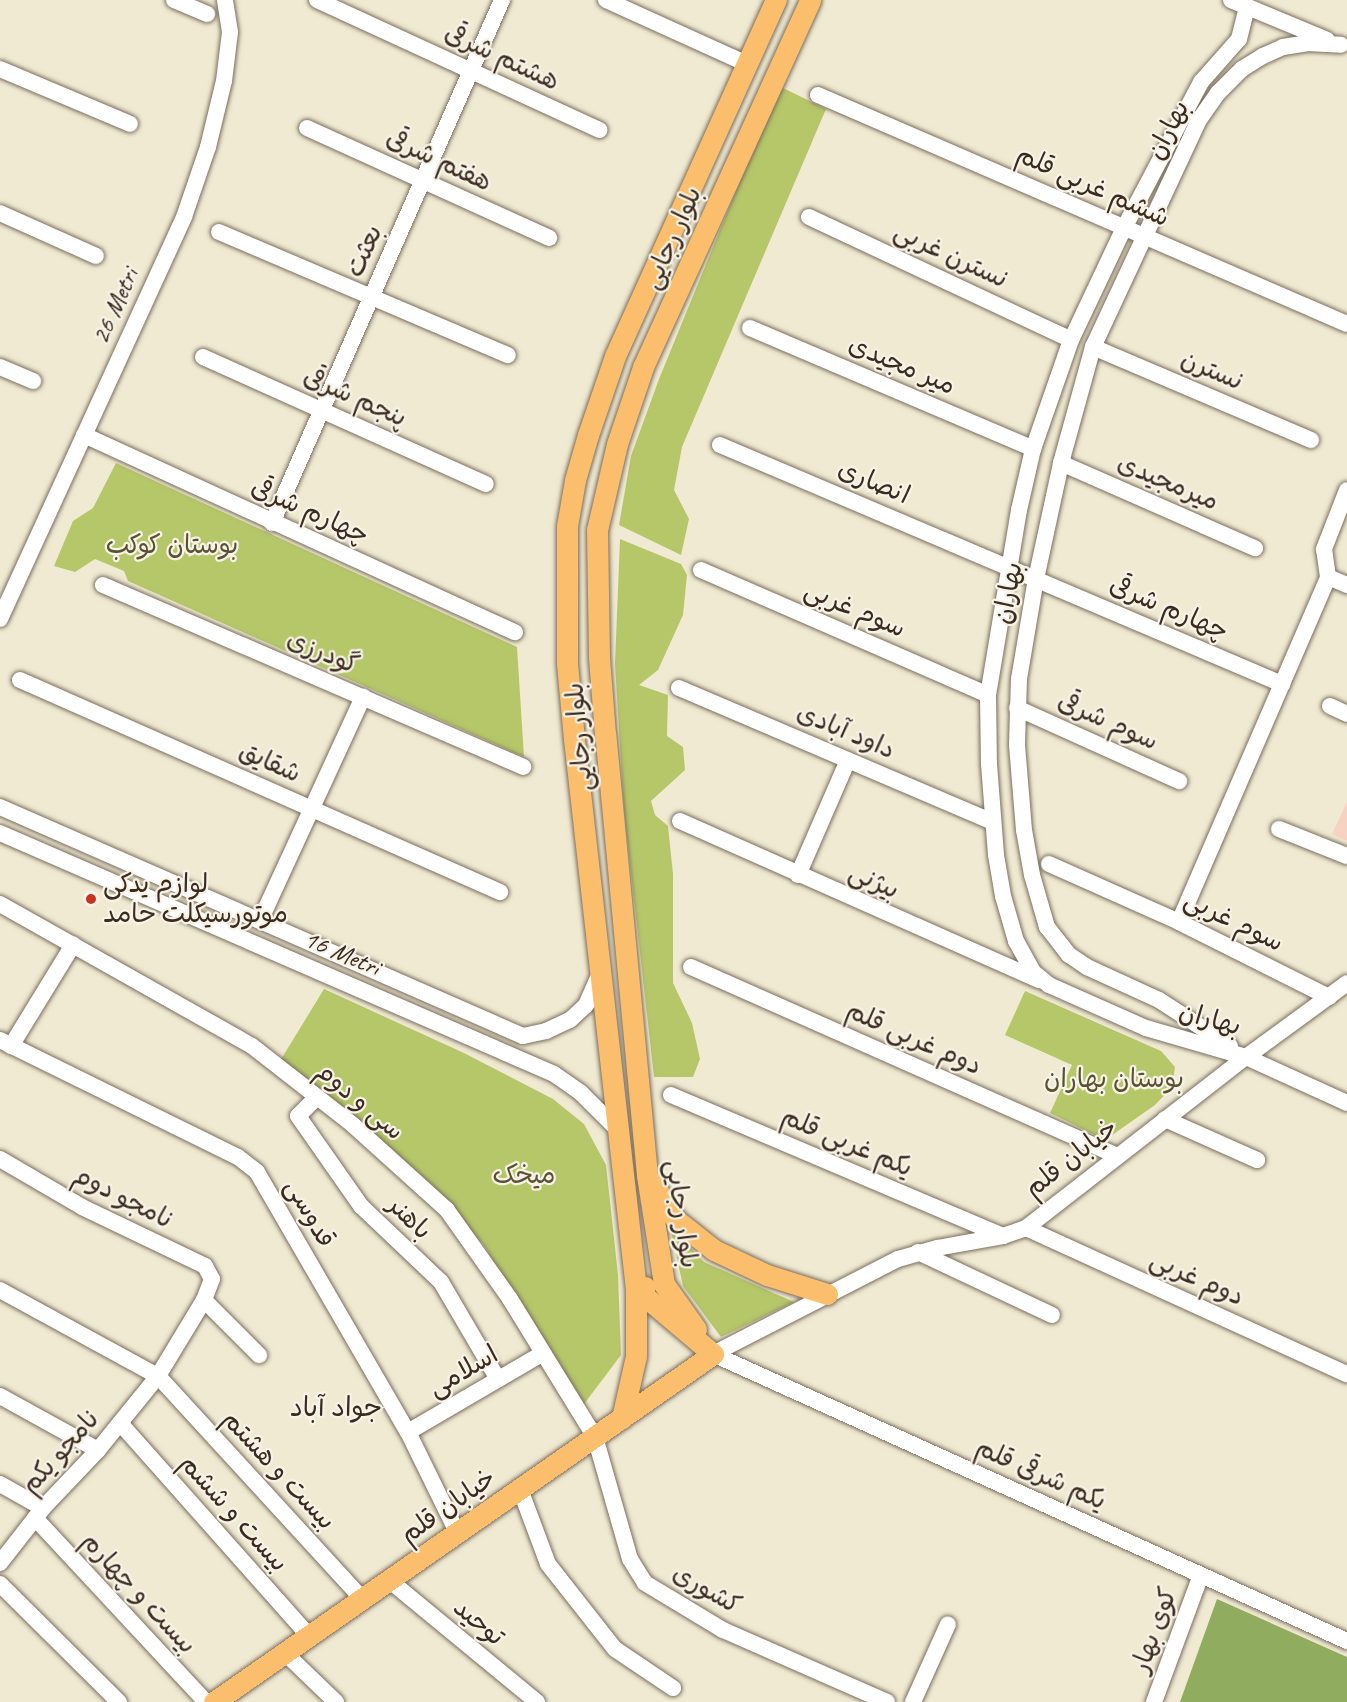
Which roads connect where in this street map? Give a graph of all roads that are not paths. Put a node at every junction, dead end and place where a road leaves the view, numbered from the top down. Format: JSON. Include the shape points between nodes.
{"nodes":[{"id":1,"x":174,"y":0,"type":"edge"},
{"id":2,"x":225,"y":0,"type":"edge"},
{"id":3,"x":317,"y":0,"type":"edge"},
{"id":4,"x":502,"y":0,"type":"edge"},
{"id":5,"x":606,"y":0,"type":"edge"},
{"id":6,"x":776,"y":0,"type":"edge"},
{"id":7,"x":810,"y":0,"type":"edge"},
{"id":8,"x":1231,"y":0,"type":"edge"},
{"id":9,"x":1246,"y":7,"type":"junction"},
{"id":10,"x":207,"y":14,"type":"dead end"},
{"id":11,"x":1344,"y":47,"type":"edge"},
{"id":12,"x":747,"y":64,"type":"junction"},
{"id":13,"x":0,"y":69,"type":"edge"},
{"id":14,"x":471,"y":71,"type":"junction"},
{"id":15,"x":818,"y":94,"type":"dead end"},
{"id":16,"x":130,"y":124,"type":"dead end"},
{"id":17,"x":308,"y":128,"type":"dead end"},
{"id":18,"x":600,"y":130,"type":"dead end"},
{"id":19,"x":423,"y":181,"type":"junction"},
{"id":20,"x":0,"y":213,"type":"edge"},
{"id":21,"x":809,"y":217,"type":"dead end"},
{"id":22,"x":1124,"y":228,"type":"junction"},
{"id":23,"x":219,"y":232,"type":"dead end"},
{"id":24,"x":549,"y":238,"type":"dead end"},
{"id":25,"x":1146,"y":238,"type":"junction"},
{"id":26,"x":96,"y":256,"type":"dead end"},
{"id":27,"x":372,"y":297,"type":"junction"},
{"id":28,"x":1347,"y":324,"type":"edge"},
{"id":29,"x":750,"y":328,"type":"dead end"},
{"id":30,"x":1071,"y":340,"type":"junction"},
{"id":31,"x":1093,"y":347,"type":"junction"},
{"id":32,"x":508,"y":355,"type":"dead end"},
{"id":33,"x":202,"y":357,"type":"dead end"},
{"id":34,"x":0,"y":367,"type":"edge"},
{"id":35,"x":33,"y":381,"type":"dead end"},
{"id":36,"x":322,"y":410,"type":"junction"},
{"id":37,"x":84,"y":435,"type":"junction"},
{"id":38,"x":1311,"y":440,"type":"dead end"},
{"id":39,"x":720,"y":445,"type":"dead end"},
{"id":40,"x":1033,"y":449,"type":"junction"},
{"id":41,"x":1060,"y":464,"type":"junction"},
{"id":42,"x":486,"y":484,"type":"dead end"},
{"id":43,"x":1347,"y":490,"type":"edge"},
{"id":44,"x":272,"y":523,"type":"junction"},
{"id":45,"x":567,"y":526,"type":"junction"},
{"id":46,"x":597,"y":530,"type":"junction"},
{"id":47,"x":1255,"y":548,"type":"dead end"},
{"id":48,"x":1009,"y":567,"type":"junction"},
{"id":49,"x":701,"y":570,"type":"dead end"},
{"id":50,"x":1328,"y":577,"type":"junction"},
{"id":51,"x":1036,"y":579,"type":"junction"},
{"id":52,"x":103,"y":585,"type":"dead end"},
{"id":53,"x":1347,"y":585,"type":"edge"},
{"id":54,"x":0,"y":620,"type":"edge"},
{"id":55,"x":515,"y":632,"type":"dead end"},
{"id":56,"x":20,"y":680,"type":"dead end"},
{"id":57,"x":1282,"y":684,"type":"junction"},
{"id":58,"x":679,"y":688,"type":"dead end"},
{"id":59,"x":988,"y":695,"type":"junction"},
{"id":60,"x":363,"y":697,"type":"junction"},
{"id":61,"x":1330,"y":706,"type":"dead end"},
{"id":62,"x":1017,"y":708,"type":"junction"},
{"id":63,"x":1347,"y":714,"type":"edge"},
{"id":64,"x":848,"y":760,"type":"junction"},
{"id":65,"x":523,"y":767,"type":"dead end"},
{"id":66,"x":1179,"y":781,"type":"dead end"},
{"id":67,"x":0,"y":807,"type":"edge"},
{"id":68,"x":314,"y":809,"type":"junction"},
{"id":69,"x":680,"y":821,"type":"dead end"},
{"id":70,"x":993,"y":822,"type":"junction"},
{"id":71,"x":1279,"y":829,"type":"dead end"},
{"id":72,"x":0,"y":833,"type":"edge"},
{"id":73,"x":1347,"y":856,"type":"edge"},
{"id":74,"x":1049,"y":864,"type":"dead end"},
{"id":75,"x":798,"y":875,"type":"junction"},
{"id":76,"x":500,"y":892,"type":"dead end"},
{"id":77,"x":0,"y":904,"type":"edge"},
{"id":78,"x":260,"y":921,"type":"junction"},
{"id":79,"x":1179,"y":922,"type":"junction"},
{"id":80,"x":73,"y":945,"type":"junction"},
{"id":81,"x":691,"y":967,"type":"dead end"},
{"id":82,"x":601,"y":972,"type":"junction"},
{"id":83,"x":1347,"y":983,"type":"edge"},
{"id":84,"x":1049,"y":985,"type":"junction"},
{"id":85,"x":1329,"y":997,"type":"junction"},
{"id":86,"x":1159,"y":1000,"type":"junction"},
{"id":87,"x":1146,"y":1028,"type":"junction"},
{"id":88,"x":6,"y":1043,"type":"edge"},
{"id":89,"x":1246,"y":1057,"type":"junction"},
{"id":90,"x":670,"y":1095,"type":"dead end"},
{"id":91,"x":316,"y":1098,"type":"junction"},
{"id":92,"x":1347,"y":1102,"type":"edge"},
{"id":93,"x":1165,"y":1119,"type":"junction"},
{"id":94,"x":616,"y":1128,"type":"junction"},
{"id":95,"x":1117,"y":1156,"type":"junction"},
{"id":96,"x":0,"y":1159,"type":"edge"},
{"id":97,"x":1257,"y":1160,"type":"dead end"},
{"id":98,"x":647,"y":1175,"type":"junction"},
{"id":99,"x":1026,"y":1228,"type":"junction"},
{"id":100,"x":1003,"y":1236,"type":"junction"},
{"id":101,"x":918,"y":1252,"type":"junction"},
{"id":102,"x":664,"y":1284,"type":"junction"},
{"id":103,"x":636,"y":1288,"type":"junction"},
{"id":104,"x":0,"y":1290,"type":"edge"},
{"id":105,"x":207,"y":1293,"type":"junction"},
{"id":106,"x":827,"y":1294,"type":"junction"},
{"id":107,"x":1052,"y":1315,"type":"dead end"},
{"id":108,"x":543,"y":1353,"type":"junction"},
{"id":109,"x":713,"y":1354,"type":"junction"},
{"id":110,"x":259,"y":1355,"type":"dead end"},
{"id":111,"x":1347,"y":1374,"type":"edge"},
{"id":112,"x":158,"y":1376,"type":"junction"},
{"id":113,"x":498,"y":1379,"type":"junction"},
{"id":114,"x":0,"y":1396,"type":"edge"},
{"id":115,"x":622,"y":1418,"type":"junction"},
{"id":116,"x":120,"y":1423,"type":"junction"},
{"id":117,"x":408,"y":1432,"type":"junction"},
{"id":118,"x":595,"y":1437,"type":"junction"},
{"id":119,"x":98,"y":1450,"type":"junction"},
{"id":120,"x":0,"y":1484,"type":"edge"},
{"id":121,"x":520,"y":1489,"type":"junction"},
{"id":122,"x":39,"y":1513,"type":"junction"},
{"id":123,"x":458,"y":1532,"type":"junction"},
{"id":124,"x":0,"y":1563,"type":"edge"},
{"id":125,"x":1201,"y":1575,"type":"junction"},
{"id":126,"x":389,"y":1580,"type":"junction"},
{"id":127,"x":0,"y":1584,"type":"edge"},
{"id":128,"x":362,"y":1599,"type":"junction"},
{"id":129,"x":948,"y":1624,"type":"dead end"},
{"id":130,"x":309,"y":1636,"type":"junction"},
{"id":131,"x":1347,"y":1641,"type":"edge"},
{"id":132,"x":285,"y":1653,"type":"junction"},
{"id":133,"x":673,"y":1688,"type":"dead end"},
{"id":134,"x":528,"y":1700,"type":"edge"},
{"id":135,"x":119,"y":1702,"type":"edge"},
{"id":136,"x":206,"y":1702,"type":"edge"},
{"id":137,"x":214,"y":1702,"type":"edge"},
{"id":138,"x":336,"y":1702,"type":"edge"},
{"id":139,"x":887,"y":1702,"type":"edge"},
{"id":140,"x":914,"y":1702,"type":"edge"},
{"id":141,"x":1154,"y":1702,"type":"edge"}],
"edges":[{"from":1,"to":10,"type":"street"},
{"from":2,"to":37,"type":"street","name":"26 Metri","via":[[230,32],[224,81],[208,147],[184,217]]},
{"from":3,"to":14,"type":"street","name":"هشتم شرقی"},
{"from":4,"to":14,"type":"street","name":"بعثت"},
{"from":5,"to":12,"type":"street"},
{"from":6,"to":12,"type":"main road","name":"بلوار رجایی"},
{"from":7,"to":46,"type":"main road","name":"بلوار رجایی","via":[[643,367],[617,444]]},
{"from":8,"to":9,"type":"street"},
{"from":9,"to":11,"type":"street"},
{"from":9,"to":22,"type":"street","name":"بهاران","via":[[1239,39],[1201,82]]},
{"from":11,"to":25,"type":"street","name":"بهاران","via":[[1306,43],[1283,47],[1242,69],[1199,120]]},
{"from":12,"to":45,"type":"main road","name":"بلوار رجایی","via":[[615,356],[588,435]]},
{"from":13,"to":16,"type":"street"},
{"from":14,"to":18,"type":"street","name":"هشتم شرقی"},
{"from":14,"to":19,"type":"street","name":"بعثت"},
{"from":15,"to":22,"type":"street","name":"ششم غربی قلم"},
{"from":17,"to":19,"type":"street","name":"هفتم شرقی"},
{"from":19,"to":24,"type":"street","name":"هفتم شرقی"},
{"from":19,"to":27,"type":"street","name":"بعثت"},
{"from":20,"to":26,"type":"street"},
{"from":21,"to":30,"type":"street","name":"نسترن غربی"},
{"from":22,"to":25,"type":"street","name":"ششم غربی قلم"},
{"from":22,"to":30,"type":"street","name":"بهاران"},
{"from":23,"to":27,"type":"street"},
{"from":25,"to":28,"type":"street","name":"ششم غربی قلم"},
{"from":25,"to":31,"type":"street","name":"بهاران"},
{"from":27,"to":32,"type":"street"},
{"from":27,"to":36,"type":"street","name":"بعثت"},
{"from":29,"to":40,"type":"street","name":"میر مجیدی"},
{"from":30,"to":40,"type":"street","name":"بهاران"},
{"from":31,"to":38,"type":"street","name":"نسترن"},
{"from":31,"to":41,"type":"street","name":"بهاران"},
{"from":33,"to":36,"type":"street","name":"پنجم شرقی"},
{"from":34,"to":35,"type":"street"},
{"from":36,"to":42,"type":"street","name":"پنجم شرقی"},
{"from":36,"to":44,"type":"street","name":"بعثت"},
{"from":37,"to":44,"type":"street","name":"چهارم شرقی"},
{"from":37,"to":54,"type":"street","name":"26 Metri"},
{"from":39,"to":48,"type":"street","name":"انصاری"},
{"from":40,"to":48,"type":"street","name":"بهاران"},
{"from":41,"to":47,"type":"street","name":"میرمجیدی"},
{"from":41,"to":51,"type":"street","name":"بهاران"},
{"from":43,"to":50,"type":"street","via":[[1324,549]]},
{"from":44,"to":55,"type":"street","name":"چهارم شرقی"},
{"from":45,"to":46,"type":"main road"},
{"from":45,"to":82,"type":"main road","name":"بلوار رجایی","via":[[567,663]]},
{"from":46,"to":98,"type":"main road","name":"بلوار رجایی","via":[[604,723]]},
{"from":48,"to":51,"type":"street","name":"انصاری"},
{"from":48,"to":59,"type":"street","name":"بهاران"},
{"from":49,"to":59,"type":"street","name":"سوم غربی"},
{"from":50,"to":53,"type":"street"},
{"from":50,"to":57,"type":"street"},
{"from":51,"to":57,"type":"street","name":"چهارم شرقی"},
{"from":51,"to":62,"type":"street","name":"بهاران"},
{"from":52,"to":60,"type":"street","name":"گودرزی"},
{"from":56,"to":68,"type":"street","name":"شقایق"},
{"from":57,"to":79,"type":"street"},
{"from":58,"to":64,"type":"street","name":"داود آبادی"},
{"from":59,"to":70,"type":"street","name":"بهاران"},
{"from":60,"to":65,"type":"street","name":"گودرزی"},
{"from":60,"to":68,"type":"street"},
{"from":61,"to":63,"type":"street"},
{"from":62,"to":66,"type":"street","name":"سوم شرقی"},
{"from":62,"to":86,"type":"street","name":"بهاران","via":[[1024,830],[1047,927],[1070,955],[1087,967]]},
{"from":64,"to":70,"type":"street","name":"داود آبادی"},
{"from":64,"to":75,"type":"street"},
{"from":67,"to":78,"type":"street","name":"16 Metri"},
{"from":68,"to":76,"type":"street","name":"شقایق"},
{"from":68,"to":78,"type":"street"},
{"from":69,"to":75,"type":"street","name":"بیژنی"},
{"from":70,"to":84,"type":"street","name":"بهاران","via":[[1009,922],[1025,960]]},
{"from":71,"to":73,"type":"street"},
{"from":72,"to":94,"type":"street","name":"16 Metri","via":[[554,1074],[581,1093]]},
{"from":74,"to":79,"type":"street","name":"سوم غربی"},
{"from":75,"to":84,"type":"street","name":"بیژنی"},
{"from":77,"to":80,"type":"street","name":"سی و دوم"},
{"from":78,"to":82,"type":"street","name":"16 Metri","via":[[523,1036],[570,1020],[586,1005]]},
{"from":79,"to":85,"type":"street","name":"سوم غربی"},
{"from":80,"to":88,"type":"street"},
{"from":80,"to":91,"type":"street","name":"سی و دوم","via":[[252,1046]]},
{"from":81,"to":95,"type":"street","name":"دوم غربی قلم"},
{"from":82,"to":94,"type":"main road","name":"بلوار رجایی"},
{"from":83,"to":85,"type":"street","name":"خیابان قلم"},
{"from":84,"to":87,"type":"street","name":"بهاران"},
{"from":85,"to":89,"type":"street","name":"خیابان قلم"},
{"from":86,"to":87,"type":"street","via":[[1165,1018],[1158,1026]]},
{"from":86,"to":89,"type":"street","name":"بهاران"},
{"from":87,"to":89,"type":"street","name":"بهاران"},
{"from":88,"to":117,"type":"street","name":"قدوسی","via":[[249,1164]]},
{"from":89,"to":92,"type":"street"},
{"from":89,"to":93,"type":"street","name":"خیابان قلم"},
{"from":90,"to":100,"type":"street","name":"یکم غربی قلم"},
{"from":91,"to":108,"type":"street","name":"سی و دوم","via":[[353,1125],[447,1210]]},
{"from":91,"to":113,"type":"street","name":"باهنر","via":[[298,1116],[361,1206],[441,1282]]},
{"from":93,"to":95,"type":"street","name":"خیابان قلم"},
{"from":93,"to":97,"type":"street"},
{"from":94,"to":103,"type":"main road","name":"بلوار رجایی"},
{"from":95,"to":99,"type":"street","name":"خیابان قلم"},
{"from":96,"to":105,"type":"street","name":"نامجو دوم","via":[[82,1207],[204,1266],[211,1274]]},
{"from":98,"to":102,"type":"main road","name":"بلوار رجایی"},
{"from":98,"to":106,"type":"main road","via":[[676,1220],[714,1250],[767,1275]]},
{"from":99,"to":100,"type":"street","name":"خیابان قلم"},
{"from":99,"to":111,"type":"street","name":"دوم غربی"},
{"from":100,"to":101,"type":"street","name":"خیابان قلم"},
{"from":101,"to":106,"type":"street","name":"خیابان قلم"},
{"from":101,"to":107,"type":"street"},
{"from":102,"to":103,"type":"main road"},
{"from":102,"to":109,"type":"main road","name":"بلوار رجایی"},
{"from":103,"to":109,"type":"main road"},
{"from":103,"to":115,"type":"main road","name":"بلوار رجایی","via":[[636,1356]]},
{"from":104,"to":112,"type":"street"},
{"from":105,"to":110,"type":"street","name":"نامجو دوم"},
{"from":105,"to":112,"type":"street","name":"نامجو یکم"},
{"from":106,"to":109,"type":"street","name":"خیابان قلم"},
{"from":108,"to":113,"type":"street","name":"اسلامی"},
{"from":108,"to":118,"type":"street","name":"سی و دوم"},
{"from":109,"to":115,"type":"main road","name":"خیابان قلم"},
{"from":109,"to":125,"type":"street","name":"یکم شرقی قلم"},
{"from":112,"to":116,"type":"street","name":"نامجو یکم"},
{"from":112,"to":128,"type":"street","name":"بیست و هشتم"},
{"from":113,"to":117,"type":"street","name":"اسلامی"},
{"from":114,"to":119,"type":"street"},
{"from":115,"to":118,"type":"main road","name":"خیابان قلم"},
{"from":116,"to":119,"type":"street","name":"نامجو یکم"},
{"from":116,"to":130,"type":"street","name":"بیست و ششم"},
{"from":117,"to":123,"type":"street","name":"قدوسی"},
{"from":118,"to":121,"type":"main road","name":"خیابان قلم"},
{"from":118,"to":139,"type":"street","name":"کشوری","via":[[630,1558],[645,1583],[723,1630]]},
{"from":119,"to":122,"type":"street","name":"نامجو یکم"},
{"from":120,"to":122,"type":"street","name":"بیست و چهارم"},
{"from":121,"to":123,"type":"main road","name":"خیابان قلم"},
{"from":121,"to":133,"type":"street","via":[[548,1564],[615,1649]]},
{"from":122,"to":124,"type":"street","name":"نامجو یکم"},
{"from":122,"to":136,"type":"street","name":"بیست و چهارم"},
{"from":123,"to":126,"type":"main road","name":"خیابان قلم"},
{"from":125,"to":131,"type":"street","name":"یکم شرقی قلم"},
{"from":125,"to":141,"type":"street","name":"کوی بهار"},
{"from":126,"to":128,"type":"main road","name":"خیابان قلم"},
{"from":126,"to":134,"type":"street","name":"توحید"},
{"from":127,"to":135,"type":"street"},
{"from":128,"to":130,"type":"main road","name":"خیابان قلم"},
{"from":129,"to":140,"type":"street"},
{"from":130,"to":132,"type":"main road","name":"خیابان قلم"},
{"from":132,"to":137,"type":"main road","name":"خیابان قلم"},
{"from":132,"to":138,"type":"street"}]}
